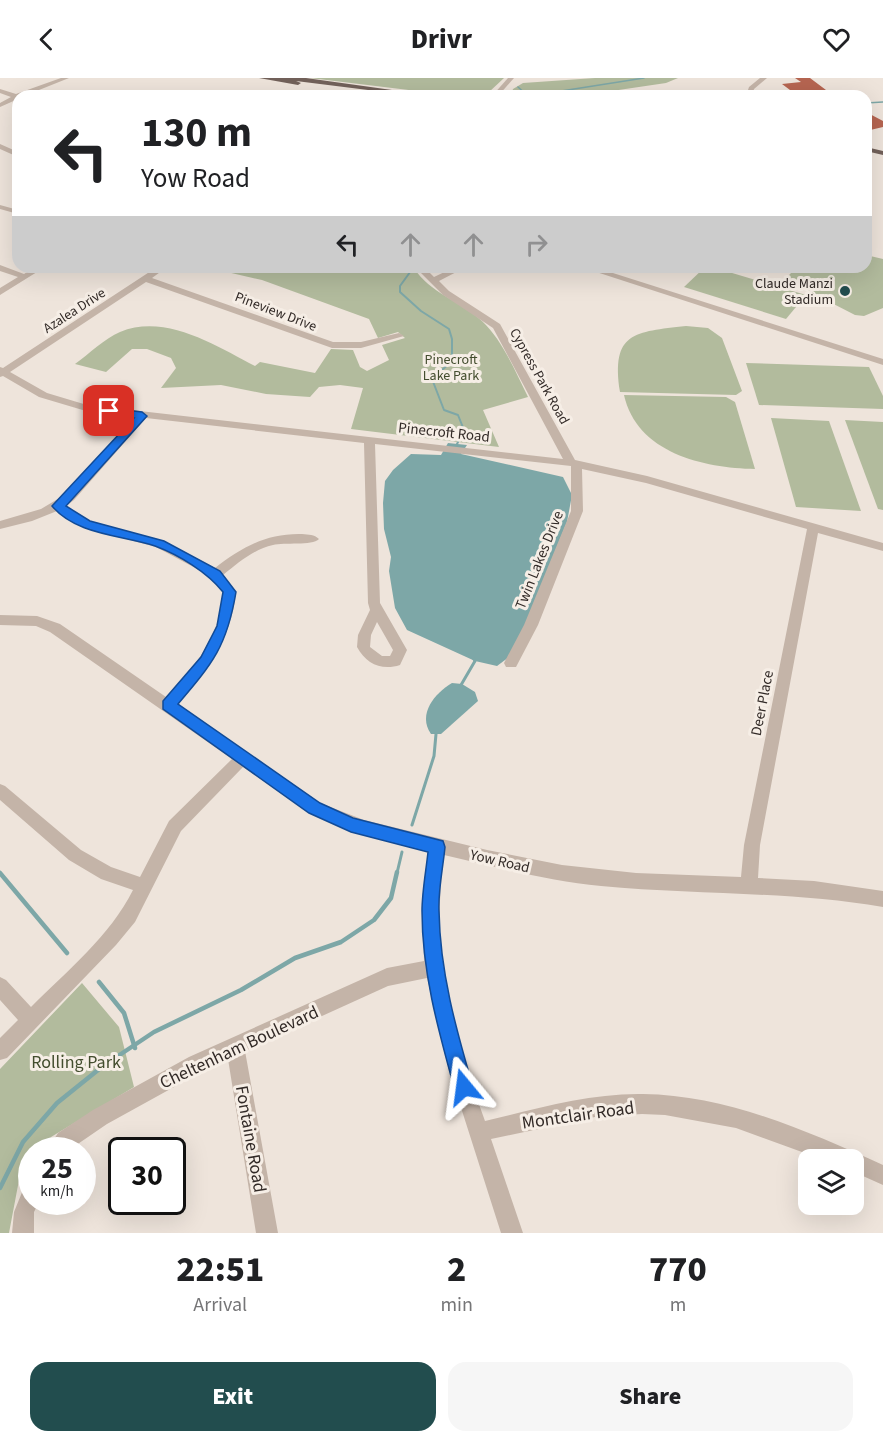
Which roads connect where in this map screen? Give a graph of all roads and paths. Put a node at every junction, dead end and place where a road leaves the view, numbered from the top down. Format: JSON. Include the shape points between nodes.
{"nodes":[{"id":1,"x":66,"y":78,"type":"edge"},
{"id":2,"x":262,"y":78,"type":"edge"},
{"id":3,"x":290,"y":78,"type":"edge"},
{"id":4,"x":511,"y":78,"type":"edge"},
{"id":5,"x":764,"y":78,"type":"edge"},
{"id":6,"x":34,"y":90,"type":"edge"},
{"id":7,"x":349,"y":90,"type":"edge"},
{"id":8,"x":385,"y":90,"type":"edge"},
{"id":9,"x":500,"y":90,"type":"edge"},
{"id":10,"x":750,"y":90,"type":"edge"},
{"id":11,"x":15,"y":273,"type":"edge"},
{"id":12,"x":31,"y":273,"type":"edge"},
{"id":13,"x":155,"y":273,"type":"edge"},
{"id":14,"x":425,"y":273,"type":"edge"},
{"id":15,"x":450,"y":273,"type":"edge"},
{"id":16,"x":604,"y":273,"type":"edge"},
{"id":17,"x":25,"y":277,"type":"junction"},
{"id":18,"x":147,"y":279,"type":"junction"},
{"id":19,"x":433,"y":281,"type":"junction"},
{"id":20,"x":0,"y":292,"type":"edge"},
{"id":21,"x":399,"y":336,"type":"dead end"},
{"id":22,"x":883,"y":362,"type":"edge"},
{"id":23,"x":1,"y":372,"type":"edge"},
{"id":24,"x":142,"y":416,"type":"junction"},
{"id":25,"x":370,"y":439,"type":"junction"},
{"id":26,"x":573,"y":464,"type":"junction"},
{"id":27,"x":58,"y":506,"type":"junction"},
{"id":28,"x":0,"y":525,"type":"edge"},
{"id":29,"x":813,"y":527,"type":"junction"},
{"id":30,"x":313,"y":539,"type":"dead end"},
{"id":31,"x":883,"y":547,"type":"edge"},
{"id":32,"x":216,"y":574,"type":"junction"},
{"id":33,"x":376,"y":610,"type":"junction"},
{"id":34,"x":0,"y":620,"type":"edge"},
{"id":35,"x":511,"y":663,"type":"dead end"},
{"id":36,"x":168,"y":705,"type":"junction"},
{"id":37,"x":243,"y":757,"type":"junction"},
{"id":38,"x":0,"y":791,"type":"edge"},
{"id":39,"x":437,"y":847,"type":"junction"},
{"id":40,"x":144,"y":886,"type":"junction"},
{"id":41,"x":749,"y":886,"type":"junction"},
{"id":42,"x":883,"y":899,"type":"edge"},
{"id":43,"x":434,"y":968,"type":"junction"},
{"id":44,"x":0,"y":986,"type":"edge"},
{"id":45,"x":32,"y":1021,"type":"junction"},
{"id":46,"x":235,"y":1045,"type":"junction"},
{"id":47,"x":0,"y":1051,"type":"edge"},
{"id":48,"x":480,"y":1132,"type":"junction"},
{"id":49,"x":70,"y":1137,"type":"edge"},
{"id":50,"x":824,"y":1149,"type":"edge"},
{"id":51,"x":864,"y":1166,"type":"edge"},
{"id":52,"x":883,"y":1175,"type":"edge"},
{"id":53,"x":24,"y":1215,"type":"edge"},
{"id":54,"x":23,"y":1233,"type":"edge"},
{"id":55,"x":267,"y":1233,"type":"edge"},
{"id":56,"x":512,"y":1233,"type":"edge"}],
"edges":[{"from":1,"to":6,"type":"street"},
{"from":2,"to":7,"type":"main road"},
{"from":3,"to":8,"type":"main road"},
{"from":4,"to":9,"type":"street"},
{"from":5,"to":10,"type":"street"},
{"from":11,"to":17,"type":"street"},
{"from":12,"to":17,"type":"street"},
{"from":13,"to":18,"type":"street","name":"Azalea Drive"},
{"from":14,"to":19,"type":"street","name":"Cypress Park Road"},
{"from":15,"to":19,"type":"street"},
{"from":16,"to":22,"type":"street"},
{"from":17,"to":20,"type":"street"},
{"from":18,"to":21,"type":"street","name":"Pineview Drive","via":[[324,343],[347,346]]},
{"from":18,"to":23,"type":"street","name":"Azalea Drive"},
{"from":19,"to":26,"type":"street","name":"Cypress Park Road","via":[[497,326]]},
{"from":23,"to":24,"type":"street","name":"Pinecroft Road","via":[[65,402]]},
{"from":24,"to":25,"type":"street","name":"Pinecroft Road"},
{"from":24,"to":27,"type":"street"},
{"from":25,"to":26,"type":"street","name":"Pinecroft Road"},
{"from":25,"to":33,"type":"street"},
{"from":26,"to":29,"type":"street","name":"Pinecroft Road","via":[[647,480]]},
{"from":26,"to":35,"type":"street","name":"Twin Lakes Drive","via":[[577,511],[531,625]]},
{"from":27,"to":28,"type":"street","via":[[37,517]]},
{"from":27,"to":32,"type":"street","via":[[86,524],[160,544]]},
{"from":29,"to":31,"type":"street","name":"Pinecroft Road"},
{"from":29,"to":41,"type":"street","name":"Deer Place","via":[[752,845]]},
{"from":30,"to":32,"type":"street","via":[[265,540]]},
{"from":32,"to":36,"type":"street","via":[[230,592],[224,626],[206,661]]},
{"from":33,"to":33,"type":"street","via":[[362,642],[365,651],[387,663],[395,661],[399,656],[398,641]]},
{"from":34,"to":36,"type":"street","name":"Yow Road","via":[[37,621],[55,628]]},
{"from":36,"to":37,"type":"street","name":"Yow Road"},
{"from":37,"to":39,"type":"street","name":"Yow Road","via":[[315,808],[342,821]]},
{"from":37,"to":40,"type":"street","via":[[175,826]]},
{"from":38,"to":40,"type":"street","via":[[75,855],[107,873]]},
{"from":39,"to":41,"type":"street","name":"Yow Road","via":[[525,868],[601,878]]},
{"from":39,"to":43,"type":"street","via":[[430,909]]},
{"from":40,"to":45,"type":"street","via":[[129,916],[110,939]]},
{"from":41,"to":42,"type":"street","name":"Yow Road"},
{"from":43,"to":46,"type":"street","name":"Cheltenham Boulevard","via":[[387,977]]},
{"from":43,"to":48,"type":"street","via":[[446,1026]]},
{"from":44,"to":45,"type":"street"},
{"from":45,"to":47,"type":"street"},
{"from":46,"to":49,"type":"street","name":"Cheltenham Boulevard"},
{"from":46,"to":55,"type":"street","name":"Fontaine Road"},
{"from":48,"to":50,"type":"street","name":"Montclair Road","via":[[556,1114],[664,1104],[725,1114]]},
{"from":48,"to":56,"type":"street"},
{"from":51,"to":52,"type":"street"},
{"from":53,"to":54,"type":"street"}]}
